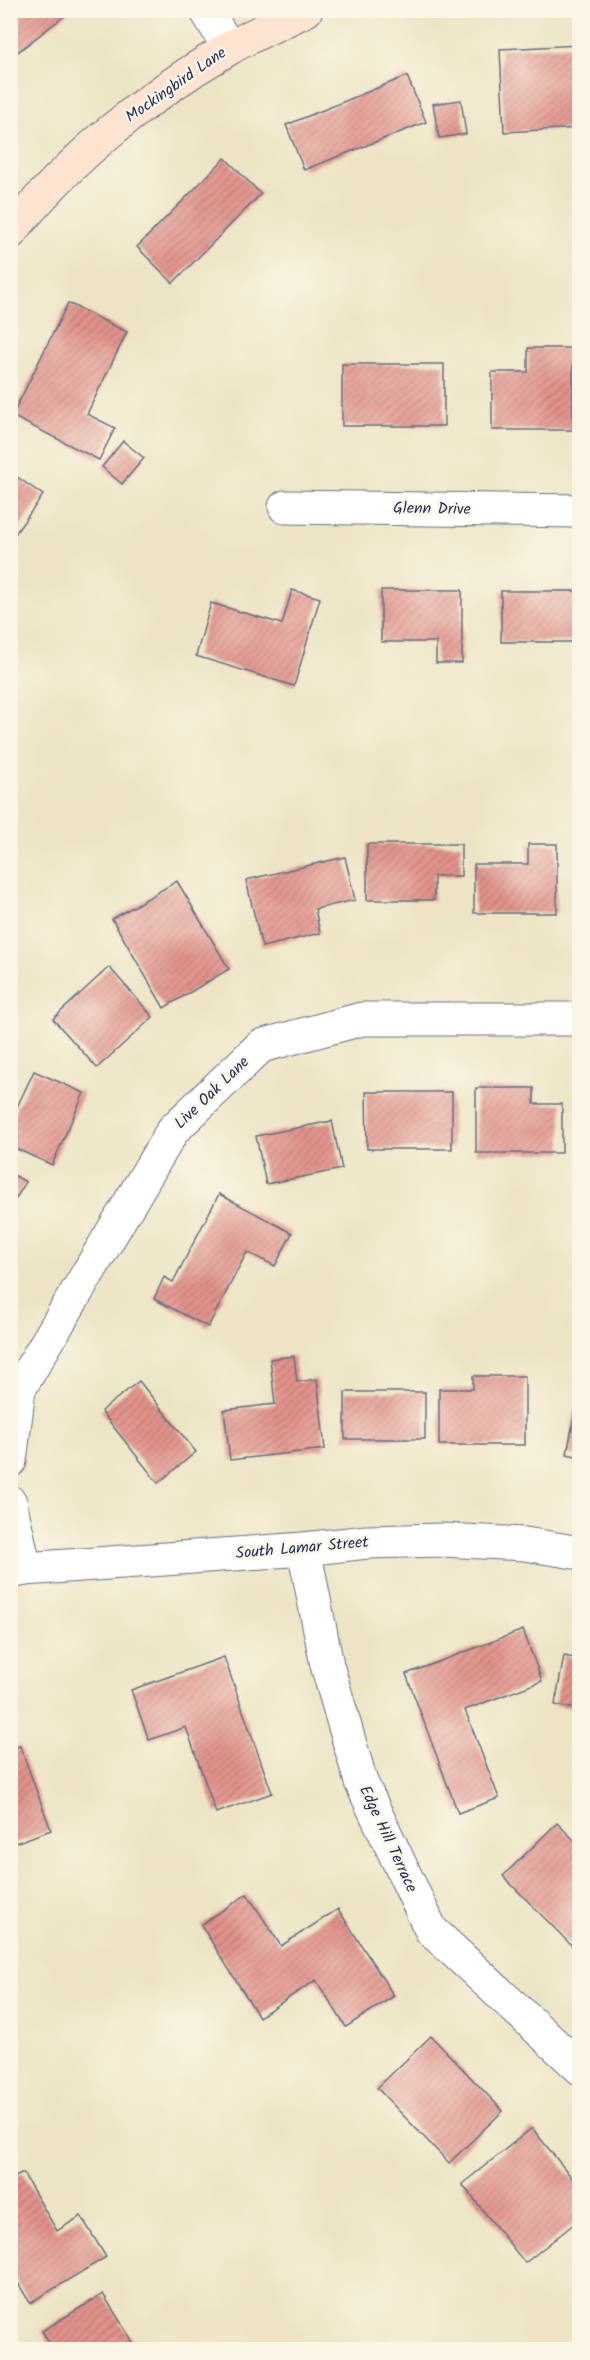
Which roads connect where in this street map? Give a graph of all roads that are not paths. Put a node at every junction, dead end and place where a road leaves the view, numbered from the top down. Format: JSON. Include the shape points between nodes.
{"nodes":[{"id":1,"x":206,"y":10,"type":"edge"},
{"id":2,"x":306,"y":10,"type":"edge"},
{"id":3,"x":229,"y":48,"type":"junction"},
{"id":4,"x":10,"y":233,"type":"edge"},
{"id":5,"x":285,"y":507,"type":"dead end"},
{"id":6,"x":579,"y":511,"type":"edge"},
{"id":7,"x":579,"y":1019,"type":"edge"},
{"id":8,"x":10,"y":1461,"type":"edge"},
{"id":9,"x":10,"y":1502,"type":"edge"},
{"id":10,"x":304,"y":1550,"type":"junction"},
{"id":11,"x":579,"y":1553,"type":"edge"},
{"id":12,"x":15,"y":1579,"type":"edge"},
{"id":13,"x":579,"y":2068,"type":"edge"}],
"edges":[{"from":1,"to":3,"type":"street"},
{"from":2,"to":3,"type":"street","name":"Mockingbird Lane"},
{"from":3,"to":4,"type":"street","name":"Mockingbird Lane","via":[[145,102],[68,170]]},
{"from":5,"to":6,"type":"street","name":"Glenn Drive"},
{"from":7,"to":8,"type":"street","name":"Live Oak Lane","via":[[362,1019],[261,1046],[173,1130],[19,1389]]},
{"from":9,"to":12,"type":"street"},
{"from":10,"to":11,"type":"street","name":"South Lamar Street","via":[[367,1542],[442,1540],[525,1544]]},
{"from":10,"to":12,"type":"street","name":"South Lamar Street"},
{"from":10,"to":13,"type":"street","name":"Edge Hill Terrace","via":[[327,1665],[361,1782],[431,1930]]}]}
